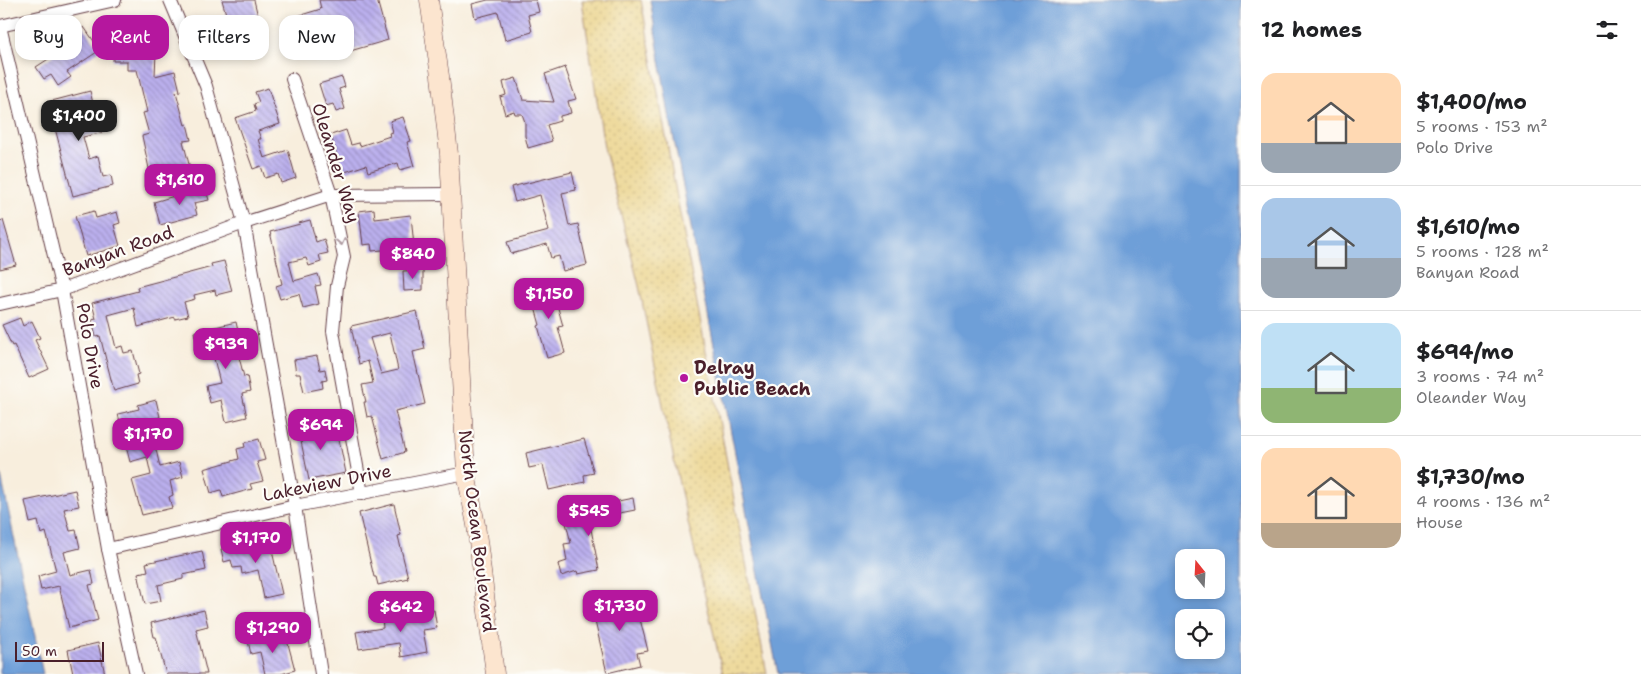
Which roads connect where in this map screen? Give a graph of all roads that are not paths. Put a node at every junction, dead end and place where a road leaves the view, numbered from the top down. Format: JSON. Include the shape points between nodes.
{"nodes":[{"id":1,"x":115,"y":0,"type":"edge"},
{"id":2,"x":170,"y":0,"type":"edge"},
{"id":3,"x":428,"y":0,"type":"edge"},
{"id":4,"x":0,"y":26,"type":"edge"},
{"id":5,"x":292,"y":79,"type":"dead end"},
{"id":6,"x":452,"y":194,"type":"junction"},
{"id":7,"x":331,"y":195,"type":"junction"},
{"id":8,"x":244,"y":223,"type":"junction"},
{"id":9,"x":62,"y":290,"type":"junction"},
{"id":10,"x":0,"y":304,"type":"edge"},
{"id":11,"x":466,"y":472,"type":"junction"},
{"id":12,"x":362,"y":494,"type":"junction"},
{"id":13,"x":295,"y":506,"type":"junction"},
{"id":14,"x":108,"y":549,"type":"junction"},
{"id":15,"x":136,"y":674,"type":"edge"},
{"id":16,"x":321,"y":674,"type":"edge"},
{"id":17,"x":496,"y":674,"type":"edge"}],
"edges":[{"from":1,"to":4,"type":"street"},
{"from":2,"to":8,"type":"street","via":[[206,86]]},
{"from":3,"to":6,"type":"main road","name":"North Ocean Boulevard","via":[[441,81]]},
{"from":4,"to":9,"type":"street","name":"Polo Drive"},
{"from":5,"to":7,"type":"street","name":"Oleander Way"},
{"from":6,"to":7,"type":"street","name":"Banyan Road"},
{"from":6,"to":11,"type":"main road","name":"North Ocean Boulevard"},
{"from":7,"to":8,"type":"street","name":"Banyan Road"},
{"from":7,"to":12,"type":"street","name":"Oleander Way","one_way":true,"via":[[344,257],[337,286],[333,331]]},
{"from":8,"to":9,"type":"street","name":"Banyan Road"},
{"from":8,"to":13,"type":"street"},
{"from":9,"to":10,"type":"street","name":"Banyan Road"},
{"from":9,"to":14,"type":"street","name":"Polo Drive"},
{"from":11,"to":12,"type":"street","name":"Lakeview Drive"},
{"from":11,"to":17,"type":"main road","name":"North Ocean Boulevard"},
{"from":12,"to":13,"type":"street","name":"Lakeview Drive"},
{"from":13,"to":14,"type":"street","name":"Lakeview Drive"},
{"from":13,"to":16,"type":"street"},
{"from":14,"to":15,"type":"street","name":"Polo Drive"}]}
